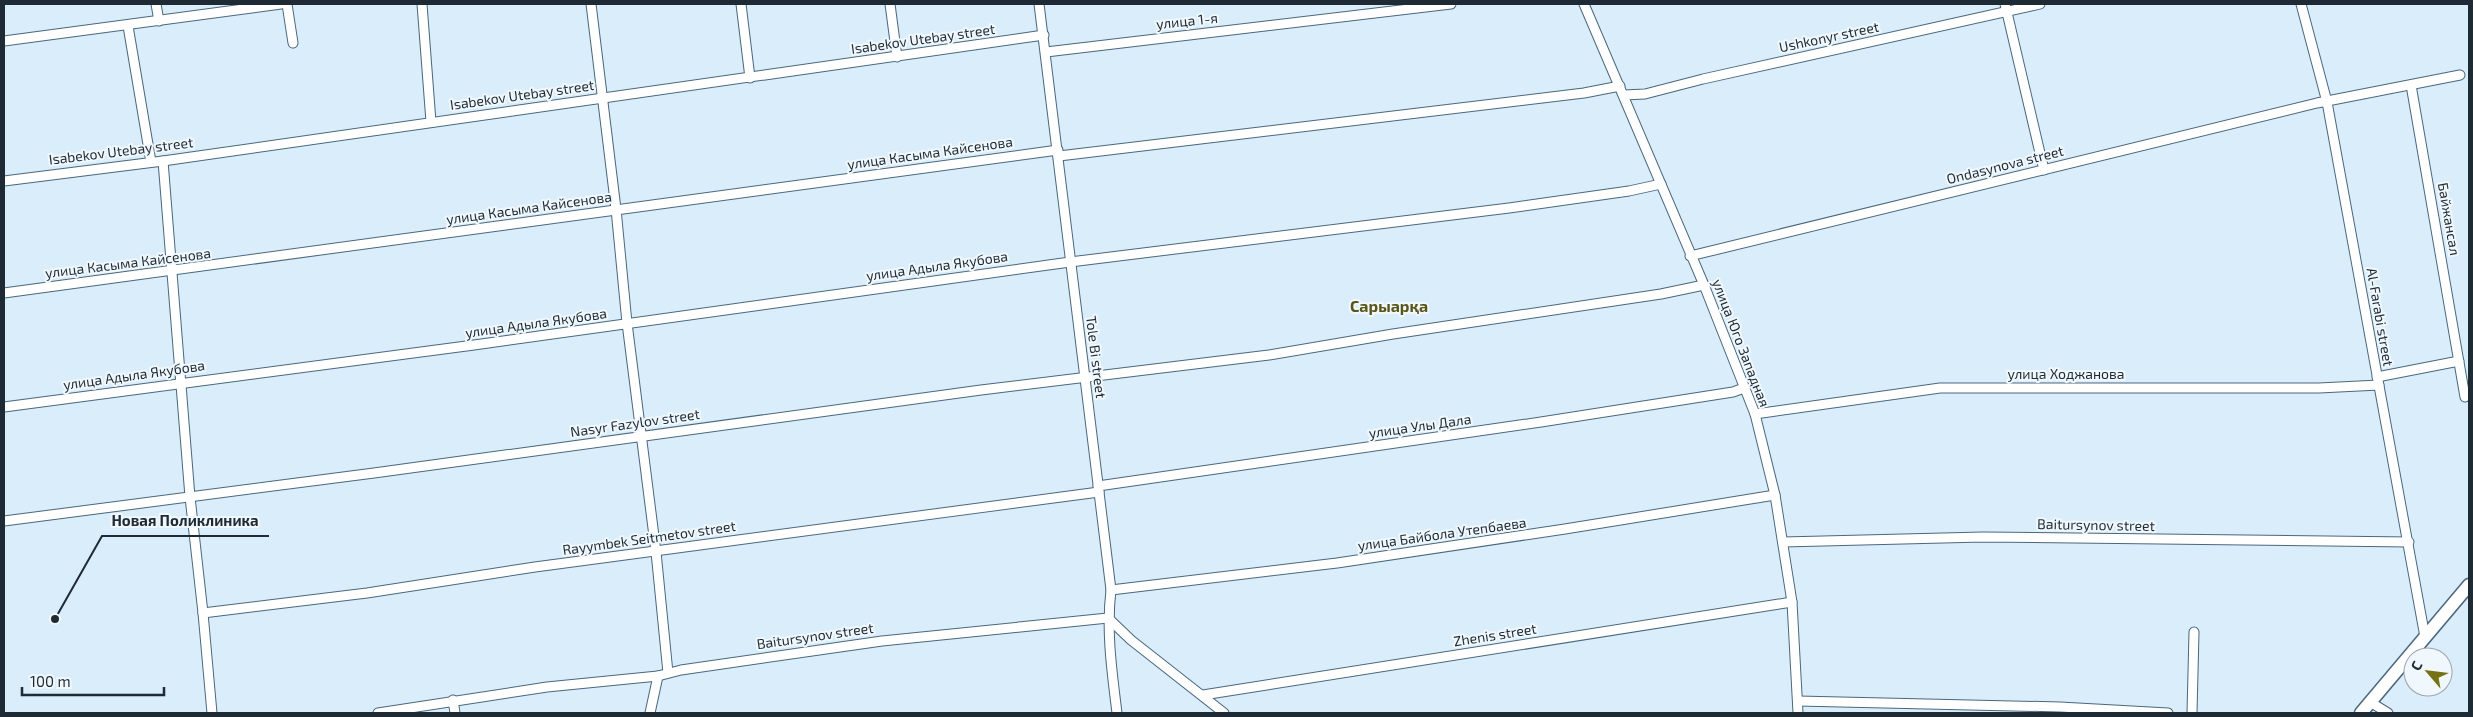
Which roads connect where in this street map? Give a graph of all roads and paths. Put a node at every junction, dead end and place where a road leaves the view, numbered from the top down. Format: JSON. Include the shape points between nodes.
{"nodes":[{"id":1,"x":156,"y":4,"type":"edge"},
{"id":2,"x":281,"y":4,"type":"edge"},
{"id":3,"x":287,"y":4,"type":"edge"},
{"id":4,"x":422,"y":4,"type":"edge"},
{"id":5,"x":591,"y":4,"type":"edge"},
{"id":6,"x":741,"y":4,"type":"edge"},
{"id":7,"x":890,"y":4,"type":"edge"},
{"id":8,"x":1039,"y":4,"type":"edge"},
{"id":9,"x":1451,"y":4,"type":"edge"},
{"id":10,"x":1584,"y":4,"type":"edge"},
{"id":11,"x":2040,"y":4,"type":"edge"},
{"id":12,"x":2301,"y":4,"type":"edge"},
{"id":13,"x":2006,"y":8,"type":"edge"},
{"id":14,"x":159,"y":21,"type":"junction"},
{"id":15,"x":128,"y":26,"type":"junction"},
{"id":16,"x":1044,"y":35,"type":"junction"},
{"id":17,"x":4,"y":41,"type":"edge"},
{"id":18,"x":294,"y":43,"type":"dead end"},
{"id":19,"x":1046,"y":52,"type":"junction"},
{"id":20,"x":898,"y":57,"type":"junction"},
{"id":21,"x":2460,"y":75,"type":"dead end"},
{"id":22,"x":750,"y":78,"type":"junction"},
{"id":23,"x":2412,"y":85,"type":"junction"},
{"id":24,"x":1622,"y":91,"type":"junction"},
{"id":25,"x":602,"y":98,"type":"junction"},
{"id":26,"x":2327,"y":102,"type":"junction"},
{"id":27,"x":431,"y":122,"type":"junction"},
{"id":28,"x":1058,"y":153,"type":"junction"},
{"id":29,"x":163,"y":161,"type":"junction"},
{"id":30,"x":151,"y":162,"type":"junction"},
{"id":31,"x":2044,"y":170,"type":"junction"},
{"id":32,"x":4,"y":181,"type":"edge"},
{"id":33,"x":1661,"y":184,"type":"junction"},
{"id":34,"x":616,"y":209,"type":"junction"},
{"id":35,"x":1690,"y":256,"type":"junction"},
{"id":36,"x":1070,"y":262,"type":"junction"},
{"id":37,"x":171,"y":270,"type":"junction"},
{"id":38,"x":1704,"y":285,"type":"junction"},
{"id":39,"x":4,"y":293,"type":"edge"},
{"id":40,"x":627,"y":323,"type":"junction"},
{"id":41,"x":2459,"y":361,"type":"junction"},
{"id":42,"x":1085,"y":377,"type":"junction"},
{"id":43,"x":2378,"y":381,"type":"junction"},
{"id":44,"x":181,"y":382,"type":"junction"},
{"id":45,"x":1744,"y":388,"type":"junction"},
{"id":46,"x":2466,"y":397,"type":"dead end"},
{"id":47,"x":4,"y":407,"type":"edge"},
{"id":48,"x":1755,"y":414,"type":"junction"},
{"id":49,"x":641,"y":436,"type":"junction"},
{"id":50,"x":1099,"y":489,"type":"junction"},
{"id":51,"x":1775,"y":495,"type":"junction"},
{"id":52,"x":190,"y":497,"type":"junction"},
{"id":53,"x":4,"y":521,"type":"edge"},
{"id":54,"x":1782,"y":542,"type":"junction"},
{"id":55,"x":2409,"y":542,"type":"junction"},
{"id":56,"x":656,"y":552,"type":"junction"},
{"id":57,"x":2469,"y":585,"type":"edge"},
{"id":58,"x":1111,"y":590,"type":"junction"},
{"id":59,"x":1792,"y":602,"type":"junction"},
{"id":60,"x":203,"y":613,"type":"junction"},
{"id":61,"x":1108,"y":618,"type":"junction"},
{"id":62,"x":2194,"y":632,"type":"dead end"},
{"id":63,"x":2425,"y":637,"type":"junction"},
{"id":64,"x":668,"y":674,"type":"junction"},
{"id":65,"x":658,"y":676,"type":"junction"},
{"id":66,"x":1202,"y":694,"type":"junction"},
{"id":67,"x":453,"y":700,"type":"junction"},
{"id":68,"x":1798,"y":702,"type":"junction"},
{"id":69,"x":2370,"y":702,"type":"junction"},
{"id":70,"x":2060,"y":710,"type":"edge"},
{"id":71,"x":212,"y":713,"type":"edge"},
{"id":72,"x":378,"y":713,"type":"edge"},
{"id":73,"x":455,"y":713,"type":"edge"},
{"id":74,"x":650,"y":713,"type":"edge"},
{"id":75,"x":1117,"y":713,"type":"edge"},
{"id":76,"x":1224,"y":713,"type":"edge"},
{"id":77,"x":1796,"y":713,"type":"edge"},
{"id":78,"x":2168,"y":713,"type":"edge"},
{"id":79,"x":2192,"y":713,"type":"edge"},
{"id":80,"x":2361,"y":713,"type":"edge"},
{"id":81,"x":2388,"y":713,"type":"edge"}],
"edges":[{"from":1,"to":14,"type":"street"},
{"from":2,"to":14,"type":"street"},
{"from":3,"to":18,"type":"street"},
{"from":4,"to":27,"type":"street"},
{"from":5,"to":25,"type":"street"},
{"from":6,"to":22,"type":"street"},
{"from":7,"to":20,"type":"street"},
{"from":8,"to":16,"type":"street","name":"Tole Bi street"},
{"from":9,"to":19,"type":"street","name":"улица 1-я"},
{"from":10,"to":24,"type":"street","name":"улица Юго Западная"},
{"from":11,"to":13,"type":"street","name":"Ushkonyr street"},
{"from":12,"to":26,"type":"street","name":"Al-Farabi street"},
{"from":13,"to":24,"type":"street","name":"Ushkonyr street","via":[[1645,94]]},
{"from":13,"to":31,"type":"street"},
{"from":14,"to":15,"type":"street"},
{"from":15,"to":17,"type":"street"},
{"from":15,"to":30,"type":"street"},
{"from":16,"to":19,"type":"street","name":"Tole Bi street"},
{"from":16,"to":20,"type":"street","name":"Isabekov Utebay street"},
{"from":19,"to":28,"type":"street","name":"Tole Bi street"},
{"from":20,"to":22,"type":"street","name":"Isabekov Utebay street"},
{"from":21,"to":23,"type":"street"},
{"from":22,"to":25,"type":"street","name":"Isabekov Utebay street"},
{"from":23,"to":26,"type":"street"},
{"from":23,"to":41,"type":"street","name":"Байжансал"},
{"from":24,"to":28,"type":"street","name":"Ushkonyr street"},
{"from":24,"to":33,"type":"street","name":"улица Юго Западная"},
{"from":25,"to":27,"type":"street","name":"Isabekov Utebay street"},
{"from":25,"to":34,"type":"street"},
{"from":26,"to":31,"type":"street","name":"Ondasynova street"},
{"from":26,"to":43,"type":"street","name":"Al-Farabi street"},
{"from":27,"to":29,"type":"street","name":"Isabekov Utebay street"},
{"from":28,"to":34,"type":"street","name":"улица Касыма Кайсенова"},
{"from":28,"to":36,"type":"street","name":"Tole Bi street"},
{"from":29,"to":30,"type":"street","name":"Isabekov Utebay street"},
{"from":29,"to":37,"type":"street"},
{"from":30,"to":32,"type":"street","name":"Isabekov Utebay street"},
{"from":31,"to":35,"type":"street","name":"Ondasynova street"},
{"from":33,"to":35,"type":"street","name":"улица Юго Западная"},
{"from":33,"to":36,"type":"street","name":"улица Адыла Якубова","via":[[1509,208]]},
{"from":34,"to":37,"type":"street","name":"улица Касыма Кайсенова"},
{"from":34,"to":40,"type":"street"},
{"from":35,"to":38,"type":"street","name":"улица Юго Западная"},
{"from":36,"to":40,"type":"street","name":"улица Адыла Якубова"},
{"from":36,"to":42,"type":"street","name":"Tole Bi street"},
{"from":37,"to":39,"type":"street","name":"улица Касыма Кайсенова"},
{"from":37,"to":44,"type":"street"},
{"from":38,"to":42,"type":"street","name":"Nasyr Fazylov street","via":[[1269,355]]},
{"from":38,"to":45,"type":"street","name":"улица Юго Западная"},
{"from":40,"to":44,"type":"street","name":"улица Адыла Якубова"},
{"from":40,"to":49,"type":"street"},
{"from":41,"to":43,"type":"street"},
{"from":41,"to":46,"type":"street","name":"Байжансал"},
{"from":42,"to":49,"type":"street","name":"Nasyr Fazylov street"},
{"from":42,"to":50,"type":"street","name":"Tole Bi street"},
{"from":43,"to":48,"type":"street","name":"улица Ходжанова","via":[[2319,388],[1940,388]]},
{"from":43,"to":55,"type":"street","name":"Al-Farabi street"},
{"from":44,"to":47,"type":"street","name":"улица Адыла Якубова"},
{"from":44,"to":52,"type":"street"},
{"from":45,"to":48,"type":"street","name":"улица Юго Западная"},
{"from":45,"to":50,"type":"street","name":"улица Улы Дала"},
{"from":48,"to":51,"type":"street","name":"улица Юго Западная"},
{"from":49,"to":52,"type":"street","name":"Nasyr Fazylov street"},
{"from":49,"to":56,"type":"street"},
{"from":50,"to":56,"type":"street","name":"Rayymbek Seitmetov street"},
{"from":50,"to":58,"type":"street","name":"Tole Bi street"},
{"from":51,"to":54,"type":"street","name":"улица Юго Западная"},
{"from":51,"to":58,"type":"street","name":"улица Байбола Утепбаева","via":[[1338,563]]},
{"from":52,"to":53,"type":"street","name":"Nasyr Fazylov street"},
{"from":52,"to":60,"type":"street"},
{"from":54,"to":55,"type":"street","name":"Baitursynov street","via":[[1983,537]]},
{"from":54,"to":59,"type":"street","name":"улица Юго Западная"},
{"from":55,"to":63,"type":"street","name":"Al-Farabi street"},
{"from":56,"to":60,"type":"street","name":"Rayymbek Seitmetov street"},
{"from":56,"to":64,"type":"street"},
{"from":57,"to":63,"type":"main road"},
{"from":58,"to":61,"type":"street","name":"Tole Bi street"},
{"from":59,"to":66,"type":"street","name":"Zhenis street"},
{"from":59,"to":68,"type":"street","name":"улица Юго Западная"},
{"from":60,"to":71,"type":"street"},
{"from":61,"to":64,"type":"street","name":"Baitursynov street","via":[[882,641]]},
{"from":61,"to":66,"type":"street","via":[[1131,640]]},
{"from":61,"to":75,"type":"street","name":"Tole Bi street"},
{"from":62,"to":79,"type":"street"},
{"from":63,"to":69,"type":"main road"},
{"from":64,"to":65,"type":"street","name":"Baitursynov street"},
{"from":65,"to":67,"type":"street","name":"Baitursynov street"},
{"from":65,"to":74,"type":"street"},
{"from":66,"to":76,"type":"street"},
{"from":67,"to":72,"type":"street","name":"Baitursynov street"},
{"from":67,"to":73,"type":"street"},
{"from":68,"to":70,"type":"street"},
{"from":68,"to":77,"type":"street","name":"улица Юго Западная"},
{"from":69,"to":80,"type":"main road"},
{"from":69,"to":81,"type":"street"},
{"from":70,"to":78,"type":"street"}]}
